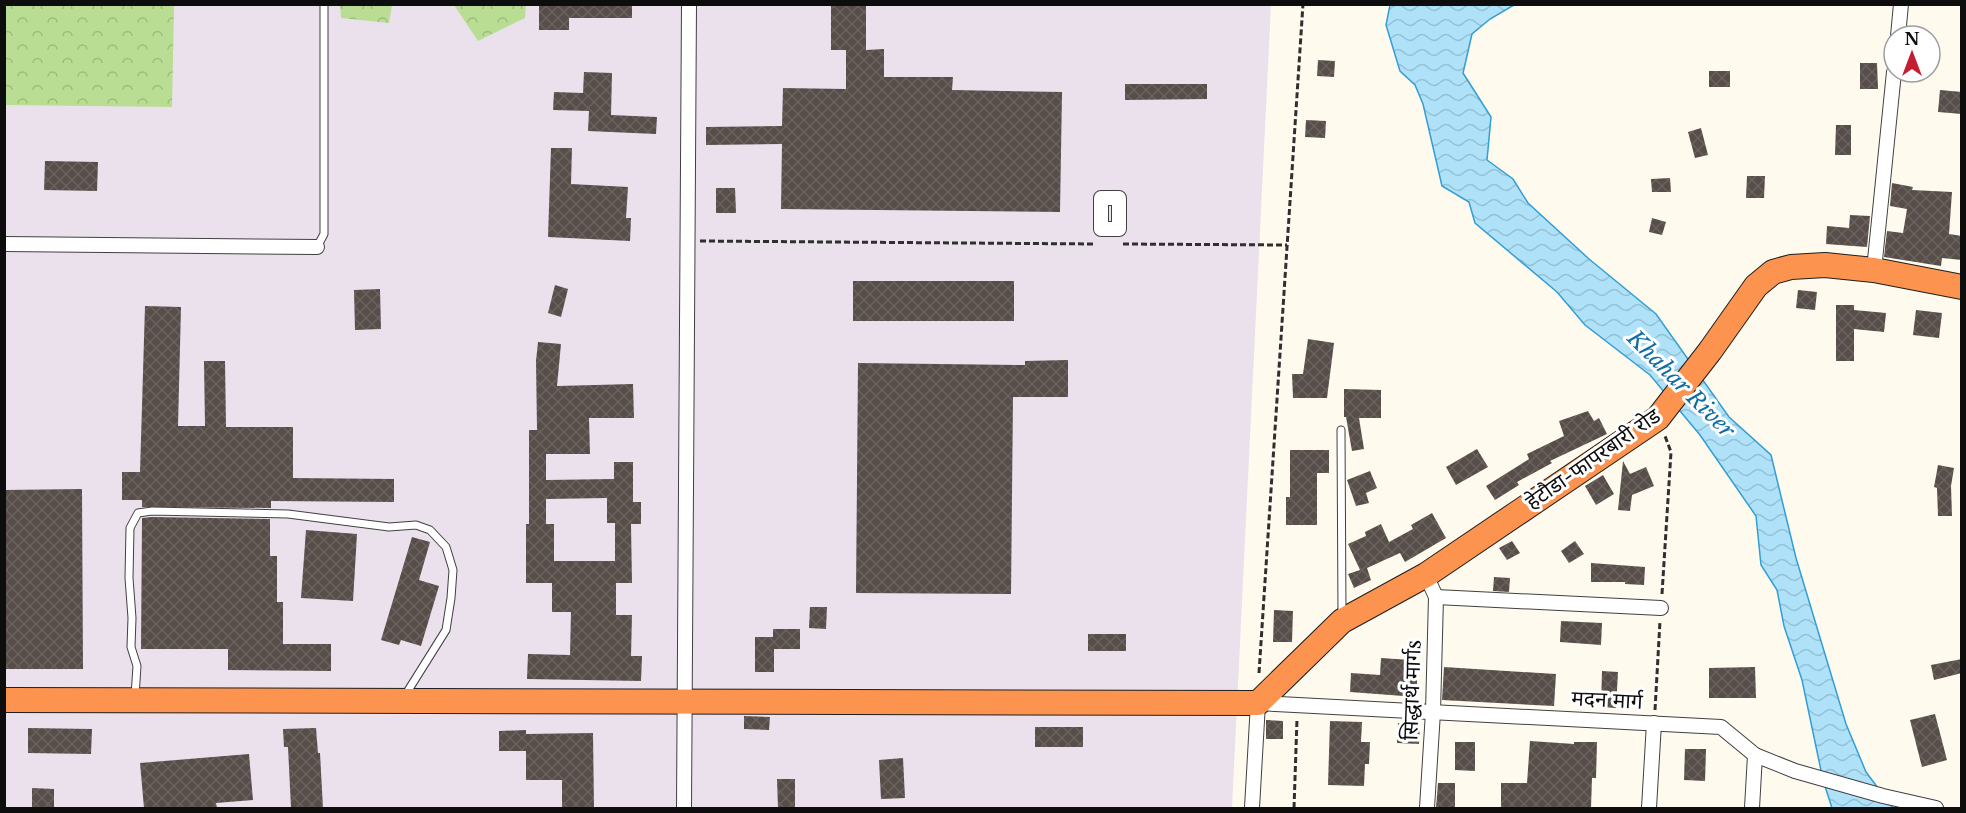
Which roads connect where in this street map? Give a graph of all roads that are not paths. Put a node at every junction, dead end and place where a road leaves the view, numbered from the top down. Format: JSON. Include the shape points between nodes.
{"nodes":[{"id":1,"x":324,"y":4,"type":"edge"},
{"id":2,"x":689,"y":4,"type":"edge"},
{"id":3,"x":1901,"y":4,"type":"edge"},
{"id":4,"x":1899,"y":24,"type":"edge"},
{"id":5,"x":1893,"y":84,"type":"edge"},
{"id":6,"x":4,"y":244,"type":"edge"},
{"id":7,"x":317,"y":247,"type":"joint"},
{"id":8,"x":1874,"y":270,"type":"junction"},
{"id":9,"x":1962,"y":287,"type":"edge"},
{"id":10,"x":1341,"y":430,"type":"dead end"},
{"id":11,"x":1426,"y":575,"type":"junction"},
{"id":12,"x":1436,"y":597,"type":"junction"},
{"id":13,"x":1661,"y":608,"type":"road end"},
{"id":14,"x":1342,"y":621,"type":"junction"},
{"id":15,"x":4,"y":700,"type":"edge"},
{"id":16,"x":135,"y":701,"type":"junction"},
{"id":17,"x":402,"y":701,"type":"junction"},
{"id":18,"x":685,"y":702,"type":"junction"},
{"id":19,"x":1258,"y":703,"type":"junction"},
{"id":20,"x":1433,"y":712,"type":"junction"},
{"id":21,"x":1654,"y":723,"type":"junction"},
{"id":22,"x":1755,"y":755,"type":"junction"},
{"id":23,"x":684,"y":808,"type":"edge"},
{"id":24,"x":1252,"y":808,"type":"edge"},
{"id":25,"x":1427,"y":808,"type":"edge"},
{"id":26,"x":1649,"y":808,"type":"edge"},
{"id":27,"x":1752,"y":808,"type":"edge"},
{"id":28,"x":1936,"y":808,"type":"edge"}],
"edges":[{"from":1,"to":7,"type":"lane","via":[[324,234]]},
{"from":2,"to":18,"type":"street"},
{"from":3,"to":4,"type":"street"},
{"from":5,"to":8,"type":"street"},
{"from":6,"to":7,"type":"street"},
{"from":8,"to":9,"type":"highway","name":"हेटौडा-फापरबारी रोड"},
{"from":8,"to":11,"type":"highway","name":"हेटौडा-फापरबारी रोड","via":[[1825,265],[1773,272],[1756,286],[1658,418]]},
{"from":10,"to":14,"type":"lane"},
{"from":11,"to":12,"type":"street","name":"सिद्धार्थ मार्गs"},
{"from":11,"to":14,"type":"highway","name":"हेटौडा-फापरबारी रोड"},
{"from":12,"to":13,"type":"street"},
{"from":12,"to":20,"type":"street","name":"सिद्धार्थ मार्गs"},
{"from":14,"to":19,"type":"highway","name":"हेटौडा-फापरबारी रोड"},
{"from":15,"to":16,"type":"highway"},
{"from":16,"to":17,"type":"highway"},
{"from":16,"to":17,"type":"lane","via":[[137,666],[131,647],[130,528],[138,513],[152,511],[288,514],[389,527],[416,525],[430,530],[446,547],[453,570],[448,619],[446,630]]},
{"from":17,"to":18,"type":"highway"},
{"from":18,"to":19,"type":"highway"},
{"from":18,"to":23,"type":"street"},
{"from":19,"to":20,"type":"street","name":"मदन मार्ग"},
{"from":19,"to":24,"type":"street"},
{"from":20,"to":21,"type":"street","name":"मदन मार्ग"},
{"from":20,"to":25,"type":"street","name":"सिद्धार्थ मार्गs"},
{"from":21,"to":22,"type":"street","name":"मदन मार्ग","via":[[1721,727]]},
{"from":21,"to":26,"type":"street"},
{"from":22,"to":27,"type":"street"},
{"from":22,"to":28,"type":"street","name":"मदन मार्ग","via":[[1823,780]]}]}
